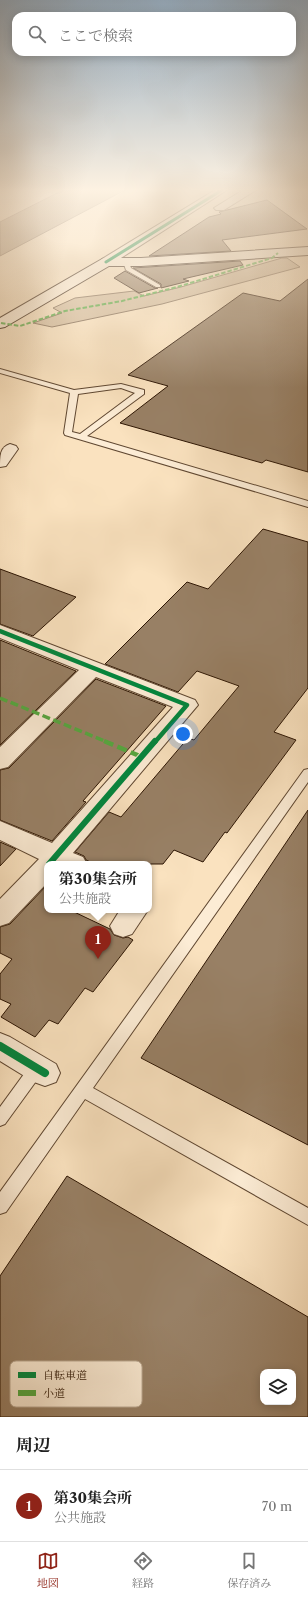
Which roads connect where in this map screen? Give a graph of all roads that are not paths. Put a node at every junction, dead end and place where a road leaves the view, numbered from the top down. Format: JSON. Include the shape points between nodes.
{"nodes":[{"id":1,"x":115,"y":256,"type":"edge"},
{"id":2,"x":223,"y":256,"type":"edge"},
{"id":3,"x":106,"y":262,"type":"junction"},
{"id":4,"x":126,"y":262,"type":"junction"},
{"id":5,"x":158,"y":286,"type":"dead end"},
{"id":6,"x":0,"y":325,"type":"edge"},
{"id":7,"x":0,"y":371,"type":"edge"},
{"id":8,"x":74,"y":392,"type":"junction"},
{"id":9,"x":81,"y":437,"type":"junction"},
{"id":10,"x":308,"y":504,"type":"edge"},
{"id":11,"x":2,"y":635,"type":"edge"},
{"id":12,"x":93,"y":668,"type":"junction"},
{"id":13,"x":0,"y":761,"type":"edge"},
{"id":14,"x":308,"y":773,"type":"edge"},
{"id":15,"x":0,"y":830,"type":"edge"},
{"id":16,"x":54,"y":861,"type":"edge"},
{"id":17,"x":57,"y":861,"type":"edge"},
{"id":18,"x":44,"y":874,"type":"edge"},
{"id":19,"x":0,"y":916,"type":"edge"},
{"id":20,"x":0,"y":1046,"type":"edge"},
{"id":21,"x":41,"y":1071,"type":"joint"},
{"id":22,"x":82,"y":1090,"type":"junction"},
{"id":23,"x":0,"y":1119,"type":"edge"},
{"id":24,"x":0,"y":1206,"type":"edge"},
{"id":25,"x":308,"y":1216,"type":"edge"}],
"edges":[{"from":1,"to":3,"type":"street"},
{"from":2,"to":4,"type":"street"},
{"from":3,"to":4,"type":"street"},
{"from":3,"to":6,"type":"street"},
{"from":4,"to":5,"type":"lane","via":[[128,269]]},
{"from":7,"to":8,"type":"lane"},
{"from":8,"to":9,"type":"lane","via":[[68,433]]},
{"from":8,"to":9,"type":"lane","via":[[120,386],[141,392]]},
{"from":9,"to":10,"type":"lane"},
{"from":11,"to":12,"type":"street"},
{"from":12,"to":13,"type":"street"},
{"from":12,"to":17,"type":"street","via":[[187,705]]},
{"from":14,"to":22,"type":"lane"},
{"from":15,"to":16,"type":"street"},
{"from":18,"to":19,"type":"street"},
{"from":20,"to":21,"type":"street"},
{"from":21,"to":23,"type":"lane"},
{"from":22,"to":24,"type":"lane"},
{"from":22,"to":25,"type":"lane"}]}
